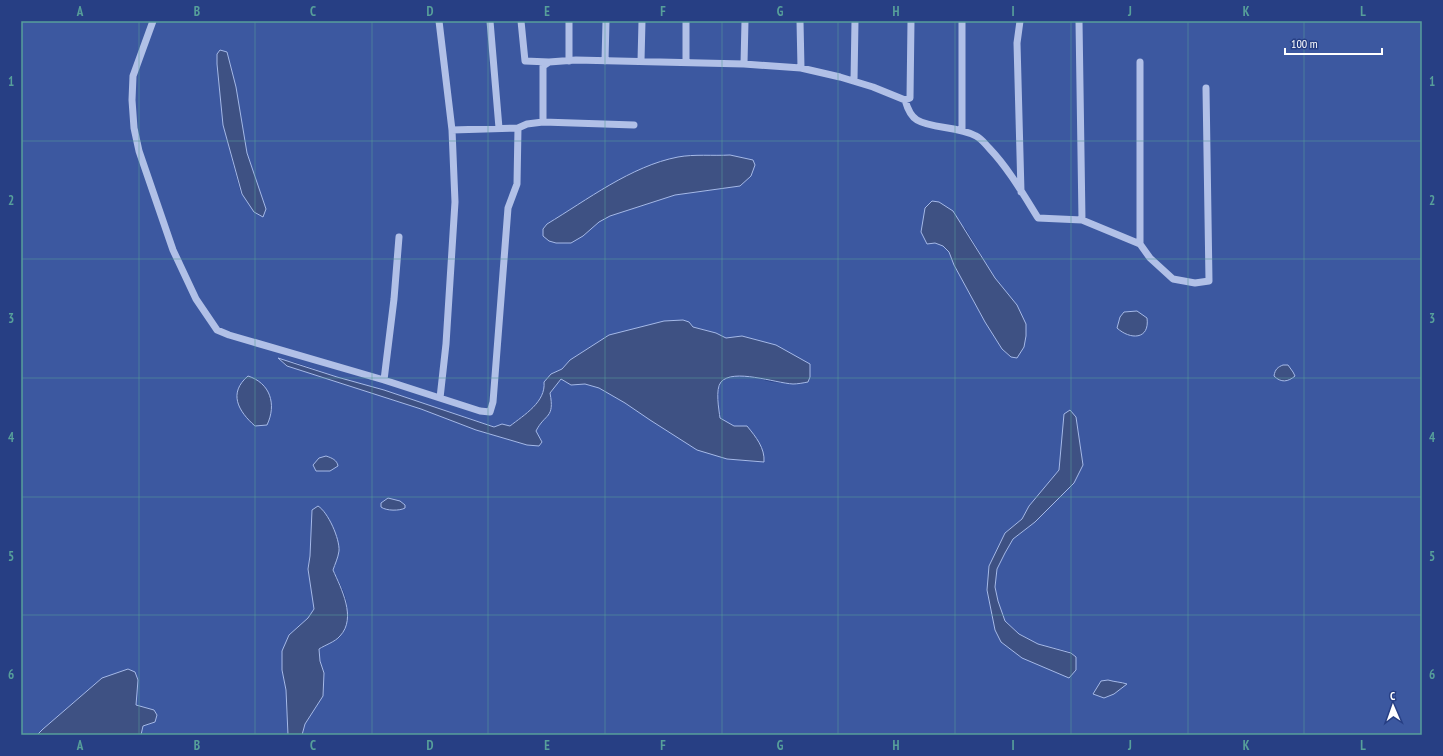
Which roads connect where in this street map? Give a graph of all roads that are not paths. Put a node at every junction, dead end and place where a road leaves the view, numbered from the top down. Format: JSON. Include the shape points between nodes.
{"nodes":[{"id":1,"x":153,"y":21,"type":"edge"},
{"id":2,"x":439,"y":21,"type":"edge"},
{"id":3,"x":490,"y":21,"type":"edge"},
{"id":4,"x":521,"y":21,"type":"edge"},
{"id":5,"x":569,"y":21,"type":"edge"},
{"id":6,"x":606,"y":21,"type":"edge"},
{"id":7,"x":642,"y":21,"type":"edge"},
{"id":8,"x":686,"y":21,"type":"edge"},
{"id":9,"x":745,"y":21,"type":"edge"},
{"id":10,"x":800,"y":21,"type":"edge"},
{"id":11,"x":855,"y":21,"type":"edge"},
{"id":12,"x":911,"y":21,"type":"edge"},
{"id":13,"x":962,"y":21,"type":"edge"},
{"id":14,"x":1020,"y":21,"type":"edge"},
{"id":15,"x":1079,"y":21,"type":"edge"},
{"id":16,"x":569,"y":61,"type":"junction"},
{"id":17,"x":605,"y":61,"type":"junction"},
{"id":18,"x":550,"y":62,"type":"junction"},
{"id":19,"x":641,"y":62,"type":"junction"},
{"id":20,"x":686,"y":62,"type":"junction"},
{"id":21,"x":1140,"y":62,"type":"dead end"},
{"id":22,"x":744,"y":64,"type":"junction"},
{"id":23,"x":800,"y":68,"type":"junction"},
{"id":24,"x":854,"y":81,"type":"junction"},
{"id":25,"x":1206,"y":88,"type":"dead end"},
{"id":26,"x":905,"y":100,"type":"junction"},
{"id":27,"x":543,"y":122,"type":"junction"},
{"id":28,"x":634,"y":125,"type":"dead end"},
{"id":29,"x":499,"y":128,"type":"junction"},
{"id":30,"x":518,"y":128,"type":"junction"},
{"id":31,"x":452,"y":130,"type":"junction"},
{"id":32,"x":962,"y":130,"type":"junction"},
{"id":33,"x":1021,"y":192,"type":"junction"},
{"id":34,"x":1082,"y":220,"type":"junction"},
{"id":35,"x":399,"y":237,"type":"dead end"},
{"id":36,"x":1140,"y":244,"type":"junction"},
{"id":37,"x":384,"y":380,"type":"junction"},
{"id":38,"x":440,"y":398,"type":"junction"}],
"edges":[{"from":1,"to":37,"type":"street","via":[[133,76],[134,128],[139,151],[173,250],[196,299],[216,330]]},
{"from":2,"to":31,"type":"street"},
{"from":3,"to":29,"type":"street"},
{"from":4,"to":18,"type":"street","via":[[526,61]]},
{"from":5,"to":16,"type":"street"},
{"from":6,"to":17,"type":"street"},
{"from":7,"to":19,"type":"street"},
{"from":8,"to":20,"type":"street"},
{"from":9,"to":22,"type":"street"},
{"from":10,"to":23,"type":"street"},
{"from":11,"to":24,"type":"street"},
{"from":12,"to":26,"type":"street","via":[[910,98]]},
{"from":13,"to":32,"type":"street"},
{"from":14,"to":33,"type":"street","via":[[1017,43]]},
{"from":15,"to":34,"type":"street"},
{"from":16,"to":17,"type":"street"},
{"from":16,"to":18,"type":"street"},
{"from":17,"to":19,"type":"street"},
{"from":18,"to":27,"type":"street","via":[[544,66]]},
{"from":19,"to":20,"type":"street"},
{"from":20,"to":22,"type":"street"},
{"from":21,"to":36,"type":"street"},
{"from":22,"to":23,"type":"street"},
{"from":23,"to":24,"type":"street"},
{"from":24,"to":26,"type":"street"},
{"from":25,"to":36,"type":"street","via":[[1209,281],[1195,283],[1173,279],[1150,258]]},
{"from":26,"to":32,"type":"street","via":[[916,120]]},
{"from":27,"to":28,"type":"street"},
{"from":27,"to":30,"type":"street"},
{"from":29,"to":30,"type":"street"},
{"from":29,"to":31,"type":"street"},
{"from":30,"to":38,"type":"street","via":[[516,184],[508,208],[493,402],[490,412]]},
{"from":31,"to":38,"type":"street","via":[[455,202]]},
{"from":32,"to":33,"type":"street","via":[[983,141],[1001,161]]},
{"from":33,"to":34,"type":"street","via":[[1038,218]]},
{"from":34,"to":36,"type":"street"},
{"from":35,"to":37,"type":"street"},
{"from":37,"to":38,"type":"street"}]}
